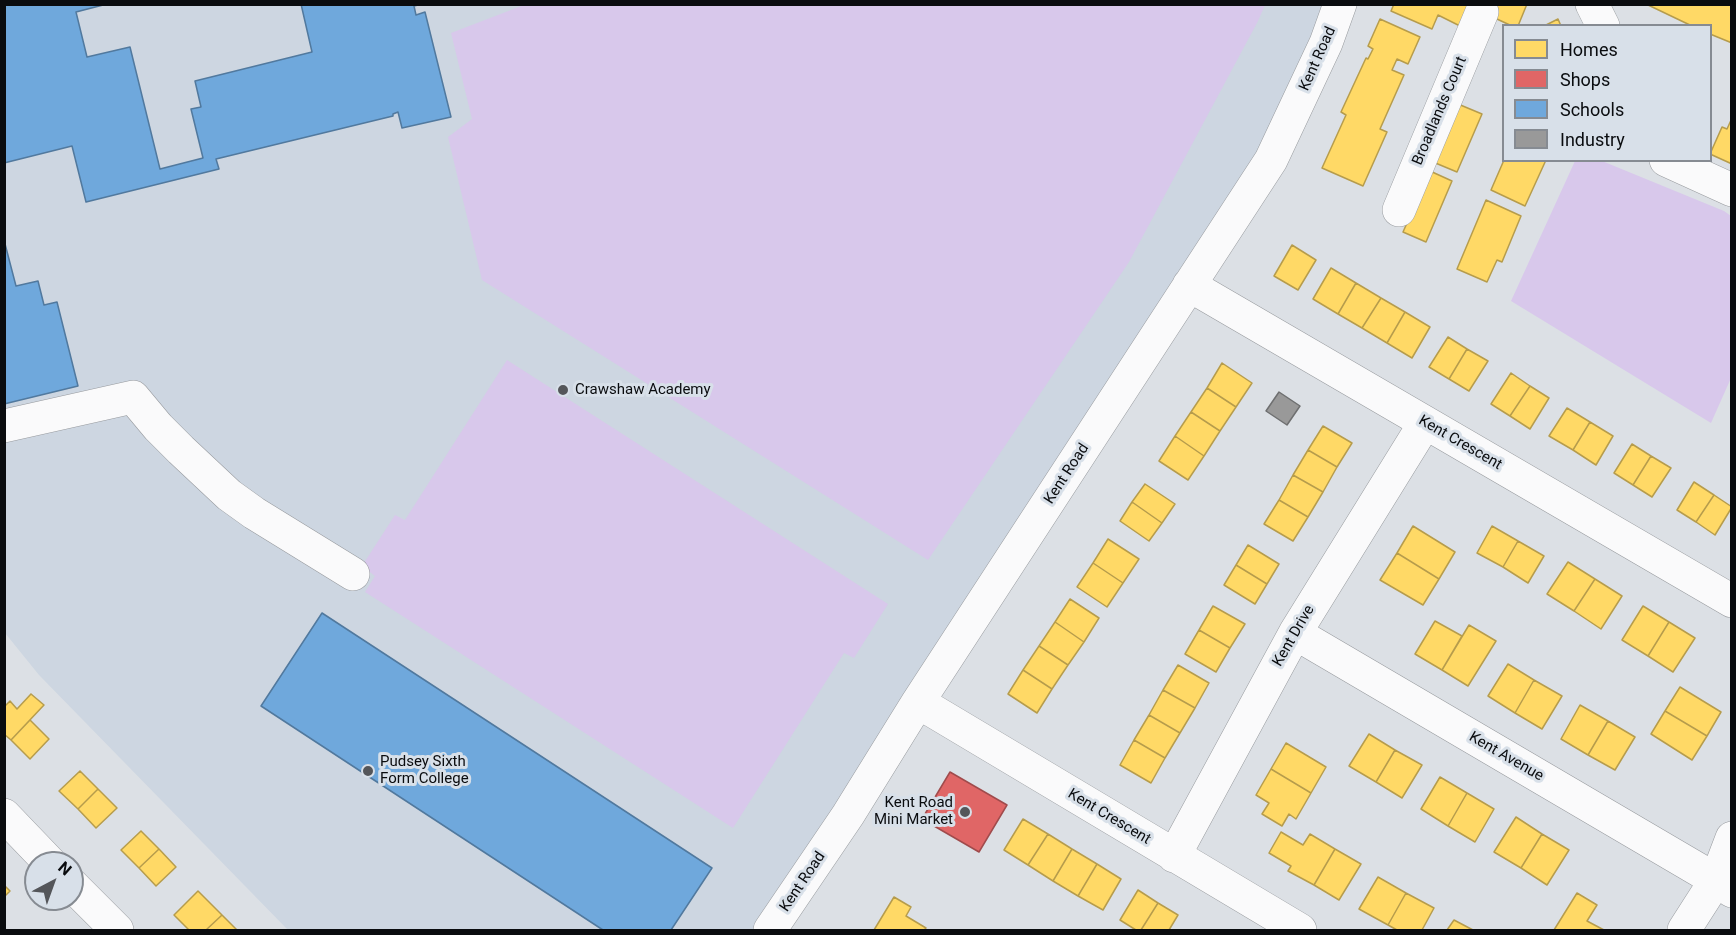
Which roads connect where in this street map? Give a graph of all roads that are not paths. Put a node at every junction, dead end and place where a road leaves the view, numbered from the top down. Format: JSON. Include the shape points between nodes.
{"nodes":[{"id":1,"x":1340,"y":4,"type":"edge"},
{"id":2,"x":1592,"y":4,"type":"edge"},
{"id":3,"x":1482,"y":12,"type":"dead end"},
{"id":4,"x":1602,"y":24,"type":"edge"},
{"id":5,"x":1670,"y":162,"type":"edge"},
{"id":6,"x":1731,"y":190,"type":"edge"},
{"id":7,"x":1399,"y":210,"type":"dead end"},
{"id":8,"x":1190,"y":285,"type":"junction"},
{"id":9,"x":1425,"y":423,"type":"junction"},
{"id":10,"x":4,"y":426,"type":"edge"},
{"id":11,"x":353,"y":574,"type":"dead end"},
{"id":12,"x":1731,"y":601,"type":"edge"},
{"id":13,"x":1295,"y":633,"type":"junction"},
{"id":14,"x":918,"y":702,"type":"junction"},
{"id":15,"x":4,"y":815,"type":"edge"},
{"id":16,"x":1731,"y":838,"type":"edge"},
{"id":17,"x":38,"y":851,"type":"edge"},
{"id":18,"x":1174,"y":856,"type":"junction"},
{"id":19,"x":1724,"y":886,"type":"edge"},
{"id":20,"x":84,"y":903,"type":"edge"},
{"id":21,"x":98,"y":924,"type":"edge"},
{"id":22,"x":770,"y":930,"type":"edge"},
{"id":23,"x":1300,"y":930,"type":"edge"},
{"id":24,"x":1684,"y":930,"type":"edge"}],
"edges":[{"from":1,"to":8,"type":"street","name":"Kent Road","via":[[1271,160]]},
{"from":2,"to":4,"type":"street"},
{"from":3,"to":7,"type":"street","name":"Broadlands Court"},
{"from":5,"to":6,"type":"street"},
{"from":8,"to":9,"type":"street","name":"Kent Crescent"},
{"from":8,"to":14,"type":"street","name":"Kent Road"},
{"from":9,"to":12,"type":"street","name":"Kent Crescent"},
{"from":9,"to":13,"type":"street","name":"Kent Drive"},
{"from":10,"to":11,"type":"street","via":[[133,396],[181,450],[229,495]]},
{"from":13,"to":18,"type":"street","name":"Kent Drive"},
{"from":13,"to":19,"type":"street","name":"Kent Avenue"},
{"from":14,"to":18,"type":"street","name":"Kent Crescent"},
{"from":14,"to":22,"type":"street","name":"Kent Road"},
{"from":15,"to":17,"type":"street"},
{"from":16,"to":19,"type":"street"},
{"from":18,"to":23,"type":"street","name":"Kent Crescent"},
{"from":19,"to":24,"type":"street"},
{"from":20,"to":21,"type":"street"}]}
